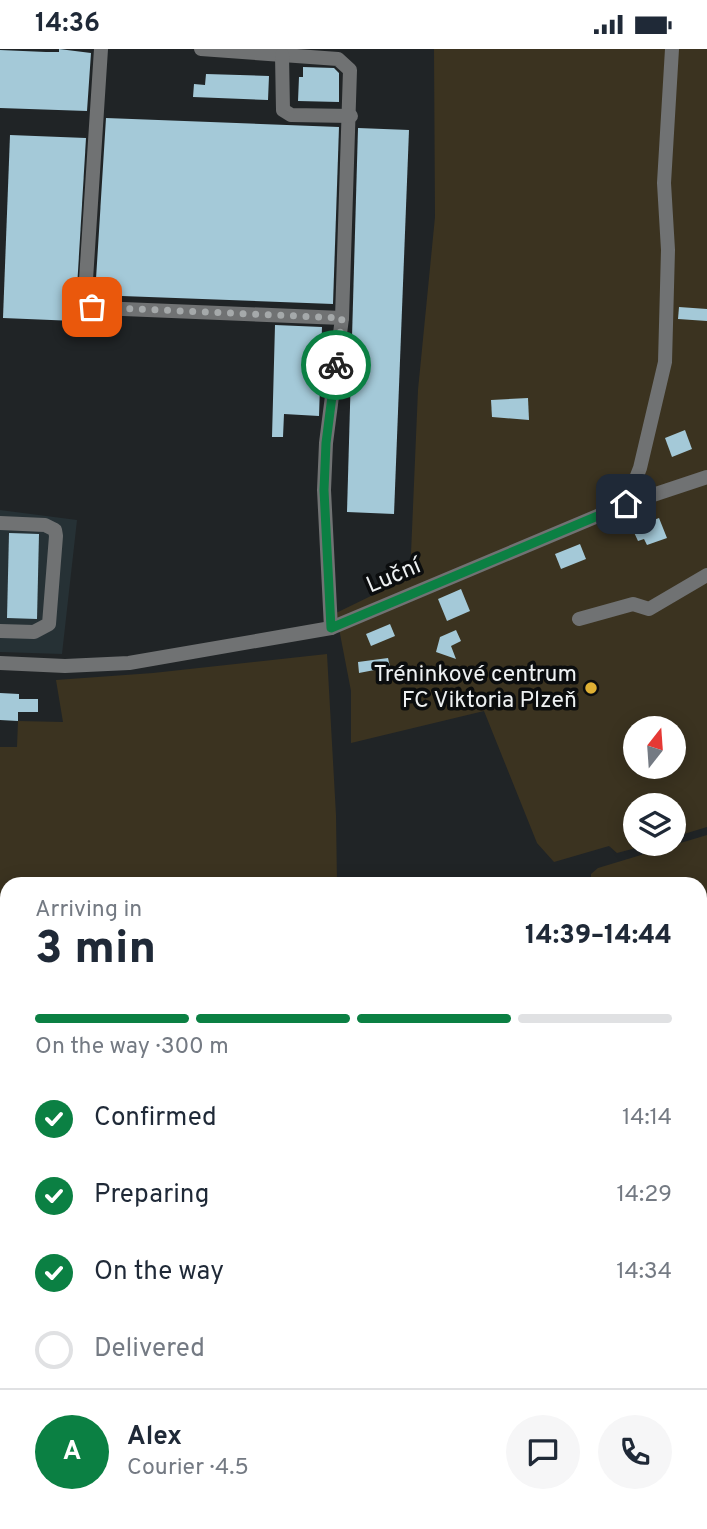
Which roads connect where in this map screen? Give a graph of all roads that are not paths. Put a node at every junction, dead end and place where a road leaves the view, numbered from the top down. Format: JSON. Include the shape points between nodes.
{"nodes":[{"id":1,"x":101,"y":49,"type":"edge"},
{"id":2,"x":201,"y":49,"type":"edge"},
{"id":3,"x":672,"y":49,"type":"edge"},
{"id":4,"x":282,"y":55,"type":"junction"},
{"id":5,"x":351,"y":116,"type":"junction"},
{"id":6,"x":342,"y":318,"type":"junction"},
{"id":7,"x":707,"y":477,"type":"edge"},
{"id":8,"x":626,"y":504,"type":"junction"},
{"id":9,"x":0,"y":523,"type":"edge"},
{"id":10,"x":707,"y":575,"type":"edge"},
{"id":11,"x":579,"y":619,"type":"dead end"},
{"id":12,"x":331,"y":628,"type":"junction"},
{"id":13,"x":0,"y":631,"type":"edge"},
{"id":14,"x":0,"y":663,"type":"edge"}],
"edges":[{"from":1,"to":6,"type":"street","via":[[87,303],[99,308]]},
{"from":2,"to":4,"type":"street"},
{"from":3,"to":8,"type":"street","via":[[664,183],[668,250],[665,362],[640,468]]},
{"from":4,"to":5,"type":"street","via":[[344,61],[351,70]]},
{"from":4,"to":5,"type":"street","via":[[283,110],[291,115]]},
{"from":5,"to":6,"type":"street"},
{"from":6,"to":12,"type":"street","via":[[324,490]]},
{"from":7,"to":8,"type":"street","name":"Luční"},
{"from":8,"to":12,"type":"street","name":"Luční"},
{"from":9,"to":13,"type":"street","via":[[46,525],[57,537],[48,624],[34,632]]},
{"from":10,"to":11,"type":"street","via":[[649,609],[633,604]]},
{"from":12,"to":14,"type":"street","name":"Luční","via":[[129,663]]}]}
